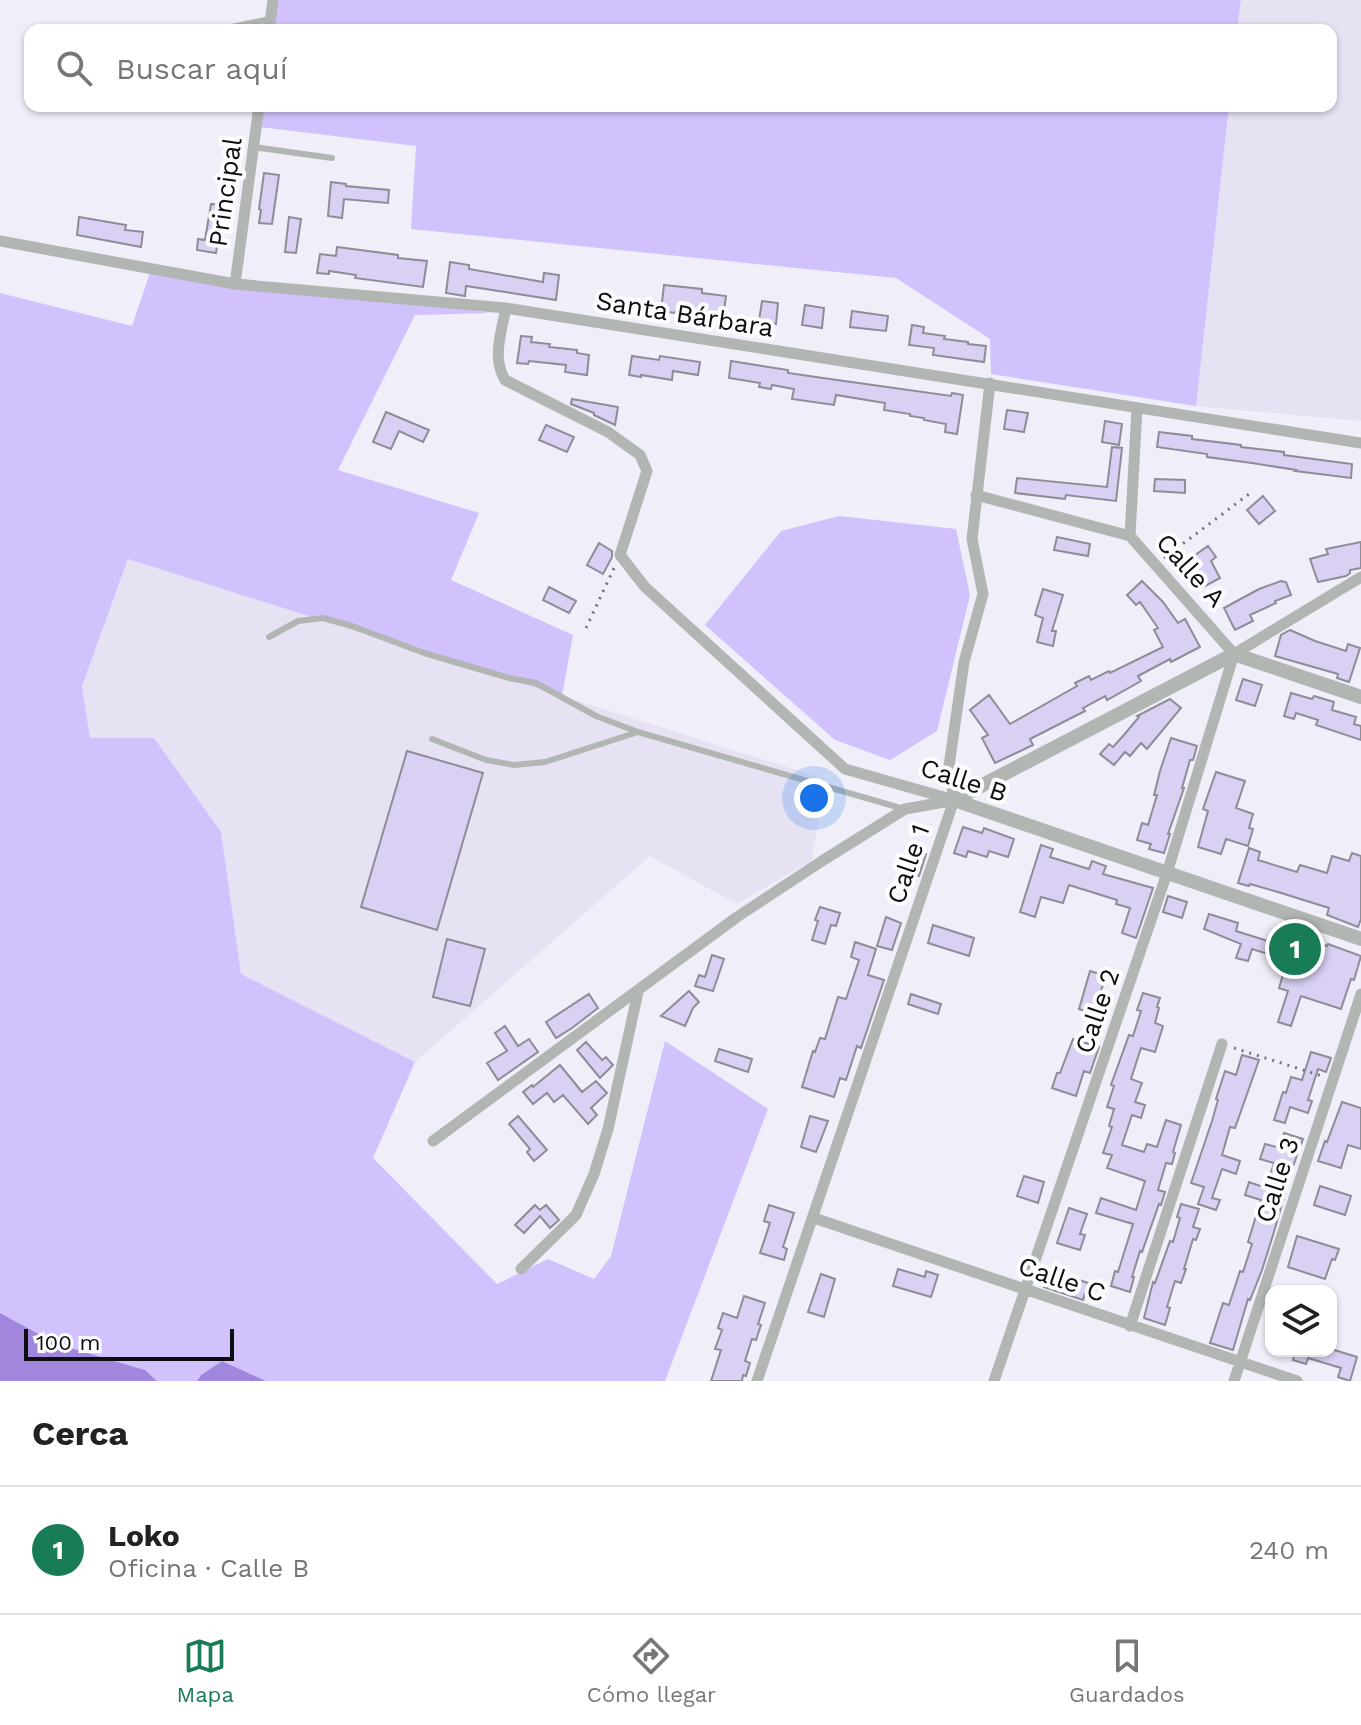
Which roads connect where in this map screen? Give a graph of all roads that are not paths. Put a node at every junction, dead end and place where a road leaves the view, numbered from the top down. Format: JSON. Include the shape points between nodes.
{"nodes":[{"id":1,"x":273,"y":0,"type":"edge"},
{"id":2,"x":270,"y":24,"type":"edge"},
{"id":3,"x":258,"y":112,"type":"edge"},
{"id":4,"x":253,"y":147,"type":"junction"},
{"id":5,"x":332,"y":158,"type":"dead end"},
{"id":6,"x":0,"y":241,"type":"edge"},
{"id":7,"x":235,"y":284,"type":"junction"},
{"id":8,"x":506,"y":308,"type":"junction"},
{"id":9,"x":990,"y":383,"type":"junction"},
{"id":10,"x":1137,"y":408,"type":"junction"},
{"id":11,"x":1361,"y":443,"type":"edge"},
{"id":12,"x":976,"y":495,"type":"junction"},
{"id":13,"x":1130,"y":536,"type":"junction"},
{"id":14,"x":1361,"y":577,"type":"edge"},
{"id":15,"x":269,"y":637,"type":"dead end"},
{"id":16,"x":1234,"y":654,"type":"junction"},
{"id":17,"x":1361,"y":697,"type":"edge"},
{"id":18,"x":638,"y":732,"type":"junction"},
{"id":19,"x":432,"y":739,"type":"dead end"},
{"id":20,"x":954,"y":800,"type":"junction"},
{"id":21,"x":905,"y":809,"type":"junction"},
{"id":22,"x":1167,"y":873,"type":"junction"},
{"id":23,"x":1361,"y":939,"type":"edge"},
{"id":24,"x":638,"y":992,"type":"junction"},
{"id":25,"x":1361,"y":994,"type":"edge"},
{"id":26,"x":1222,"y":1044,"type":"road end"},
{"id":27,"x":433,"y":1141,"type":"dead end"},
{"id":28,"x":814,"y":1218,"type":"junction"},
{"id":29,"x":521,"y":1269,"type":"dead end"},
{"id":30,"x":1026,"y":1290,"type":"junction"},
{"id":31,"x":1130,"y":1326,"type":"junction"},
{"id":32,"x":1240,"y":1361,"type":"junction"},
{"id":33,"x":757,"y":1381,"type":"edge"},
{"id":34,"x":994,"y":1381,"type":"edge"},
{"id":35,"x":1234,"y":1381,"type":"edge"},
{"id":36,"x":1297,"y":1381,"type":"edge"}],
"edges":[{"from":1,"to":2,"type":"street"},
{"from":3,"to":4,"type":"street","name":"Principal"},
{"from":4,"to":5,"type":"lane"},
{"from":4,"to":7,"type":"street","name":"Principal"},
{"from":6,"to":7,"type":"street","name":"Santa Bárbara"},
{"from":7,"to":8,"type":"street","name":"Santa Bárbara"},
{"from":8,"to":9,"type":"street","name":"Santa Bárbara"},
{"from":8,"to":20,"type":"street","name":"Calle B","via":[[498,351],[505,380],[608,432],[640,455],[647,471],[620,555],[645,587],[845,769]]},
{"from":9,"to":10,"type":"street","name":"Santa Bárbara"},
{"from":9,"to":12,"type":"street"},
{"from":10,"to":11,"type":"street","name":"Santa Bárbara"},
{"from":10,"to":13,"type":"street"},
{"from":12,"to":13,"type":"street","name":"Calle A"},
{"from":12,"to":20,"type":"street","via":[[972,539],[983,594],[964,662],[949,766]]},
{"from":13,"to":16,"type":"street","name":"Calle A"},
{"from":14,"to":16,"type":"street","name":"Calle 1"},
{"from":15,"to":18,"type":"lane","via":[[298,621],[323,618],[536,683]]},
{"from":16,"to":17,"type":"street","name":"Calle A"},
{"from":16,"to":20,"type":"street","name":"Calle 1"},
{"from":16,"to":22,"type":"street","name":"Calle 2"},
{"from":18,"to":19,"type":"lane","via":[[545,762],[514,765]]},
{"from":18,"to":21,"type":"lane"},
{"from":20,"to":21,"type":"street"},
{"from":20,"to":22,"type":"street","name":"Calle B"},
{"from":20,"to":28,"type":"street","name":"Calle 1"},
{"from":21,"to":24,"type":"street","via":[[737,917]]},
{"from":22,"to":23,"type":"street","name":"Calle B"},
{"from":22,"to":30,"type":"street","name":"Calle 2"},
{"from":24,"to":27,"type":"street"},
{"from":24,"to":29,"type":"street","via":[[594,1174],[576,1215]]},
{"from":25,"to":32,"type":"street","name":"Calle 3"},
{"from":26,"to":31,"type":"street"},
{"from":28,"to":30,"type":"street","name":"Calle C"},
{"from":28,"to":33,"type":"street","name":"Calle 1"},
{"from":30,"to":31,"type":"street","name":"Calle C"},
{"from":30,"to":34,"type":"street","name":"Calle 2"},
{"from":31,"to":32,"type":"street","name":"Calle C"},
{"from":32,"to":35,"type":"street","name":"Calle 3"},
{"from":32,"to":36,"type":"street","name":"Calle C"}]}
